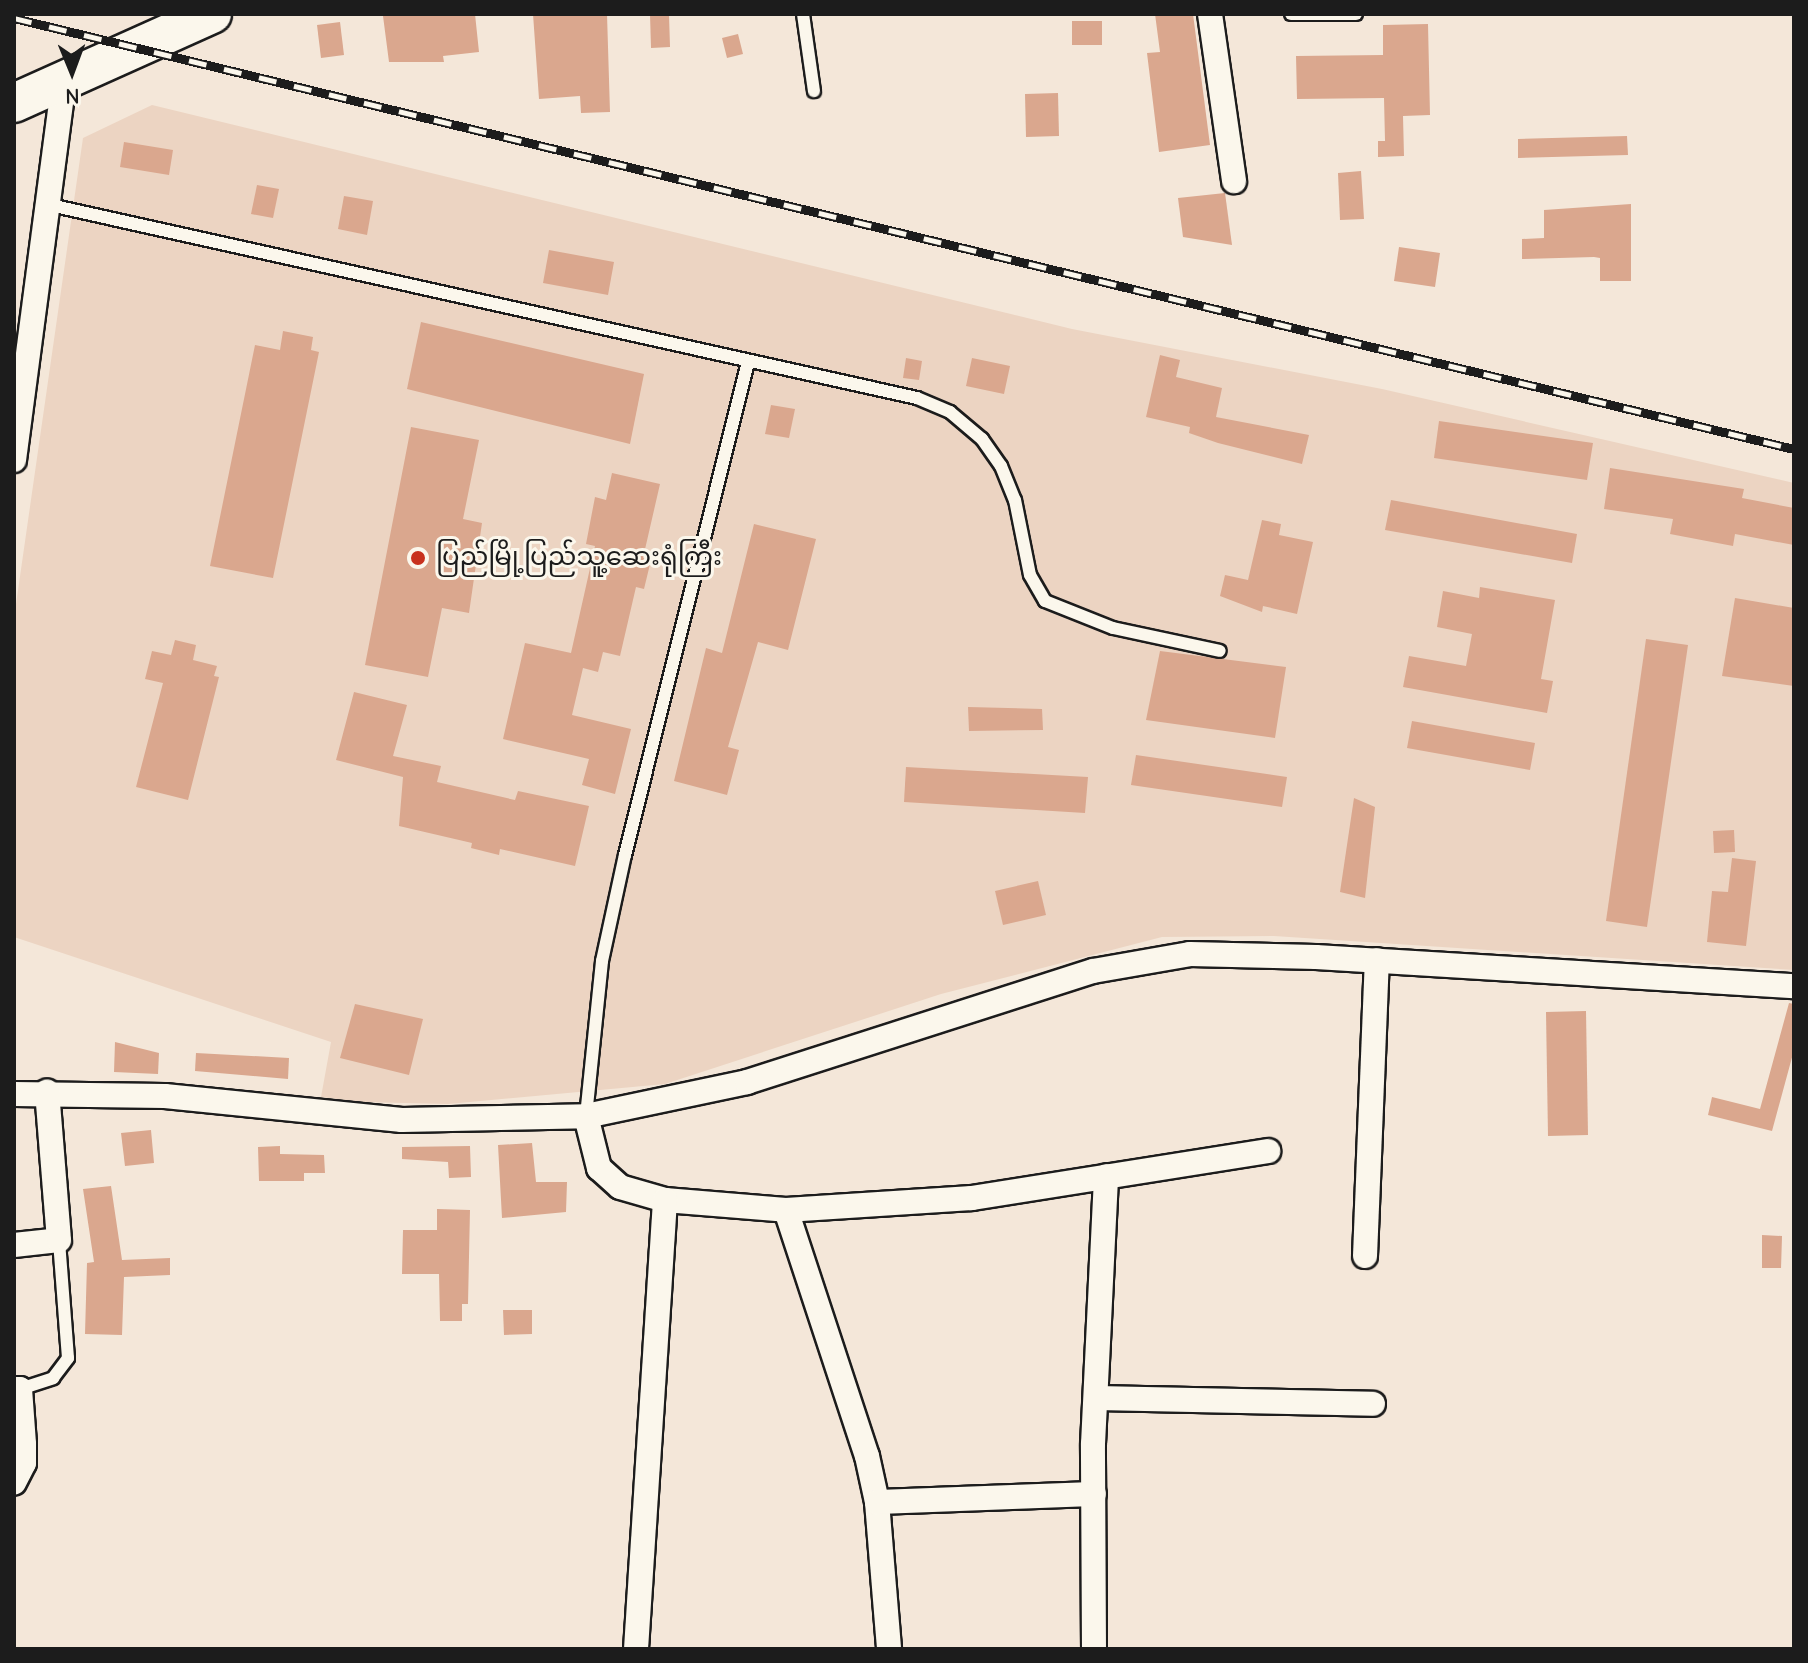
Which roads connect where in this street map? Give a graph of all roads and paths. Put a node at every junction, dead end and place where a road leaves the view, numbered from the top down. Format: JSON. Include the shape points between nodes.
{"nodes":[{"id":1,"x":212,"y":14,"type":"edge"},
{"id":2,"x":803,"y":14,"type":"edge"},
{"id":3,"x":1210,"y":14,"type":"edge"},
{"id":4,"x":1291,"y":14,"type":"edge"},
{"id":5,"x":1356,"y":14,"type":"edge"},
{"id":6,"x":64,"y":81,"type":"junction"},
{"id":7,"x":814,"y":91,"type":"dead end"},
{"id":8,"x":14,"y":103,"type":"edge"},
{"id":9,"x":1234,"y":181,"type":"dead end"},
{"id":10,"x":50,"y":205,"type":"junction"},
{"id":11,"x":748,"y":362,"type":"junction"},
{"id":12,"x":14,"y":460,"type":"edge"},
{"id":13,"x":1220,"y":651,"type":"dead end"},
{"id":14,"x":1377,"y":960,"type":"junction"},
{"id":15,"x":1794,"y":986,"type":"edge"},
{"id":16,"x":47,"y":1091,"type":"junction"},
{"id":17,"x":14,"y":1094,"type":"edge"},
{"id":18,"x":586,"y":1116,"type":"junction"},
{"id":19,"x":1268,"y":1151,"type":"dead end"},
{"id":20,"x":1106,"y":1176,"type":"junction"},
{"id":21,"x":665,"y":1200,"type":"junction"},
{"id":22,"x":786,"y":1210,"type":"junction"},
{"id":23,"x":59,"y":1240,"type":"junction"},
{"id":24,"x":14,"y":1245,"type":"edge"},
{"id":25,"x":1365,"y":1256,"type":"dead end"},
{"id":26,"x":17,"y":1389,"type":"edge"},
{"id":27,"x":1097,"y":1398,"type":"junction"},
{"id":28,"x":1373,"y":1404,"type":"dead end"},
{"id":29,"x":14,"y":1483,"type":"edge"},
{"id":30,"x":1094,"y":1494,"type":"junction"},
{"id":31,"x":877,"y":1502,"type":"junction"},
{"id":32,"x":636,"y":1649,"type":"edge"},
{"id":33,"x":889,"y":1649,"type":"edge"},
{"id":34,"x":1094,"y":1649,"type":"edge"}],
"edges":[{"from":1,"to":6,"type":"main road"},
{"from":2,"to":7,"type":"lane"},
{"from":3,"to":9,"type":"street"},
{"from":4,"to":5,"type":"lane"},
{"from":6,"to":8,"type":"main road"},
{"from":6,"to":10,"type":"street"},
{"from":10,"to":11,"type":"lane"},
{"from":10,"to":12,"type":"street"},
{"from":11,"to":13,"type":"lane","via":[[874,387],[950,412],[982,439],[1001,466],[1015,500],[1035,591],[1045,601],[1113,628]]},
{"from":11,"to":18,"type":"lane","via":[[618,886],[602,961]]},
{"from":14,"to":15,"type":"street"},
{"from":14,"to":18,"type":"street","via":[[1243,953],[1141,959],[747,1082]]},
{"from":14,"to":25,"type":"street"},
{"from":16,"to":17,"type":"street"},
{"from":16,"to":18,"type":"street","via":[[165,1096],[402,1120]]},
{"from":16,"to":23,"type":"street"},
{"from":18,"to":21,"type":"street","via":[[592,1151],[609,1181]]},
{"from":19,"to":20,"type":"street"},
{"from":20,"to":22,"type":"street","via":[[898,1206]]},
{"from":20,"to":27,"type":"street"},
{"from":21,"to":22,"type":"street"},
{"from":21,"to":32,"type":"street"},
{"from":22,"to":31,"type":"street","via":[[850,1399]]},
{"from":23,"to":24,"type":"street"},
{"from":23,"to":26,"type":"lane","via":[[68,1358],[53,1378]]},
{"from":26,"to":29,"type":"street","via":[[24,1463]]},
{"from":27,"to":28,"type":"street"},
{"from":27,"to":30,"type":"street"},
{"from":30,"to":31,"type":"street"},
{"from":30,"to":34,"type":"street"},
{"from":31,"to":33,"type":"street"}]}
